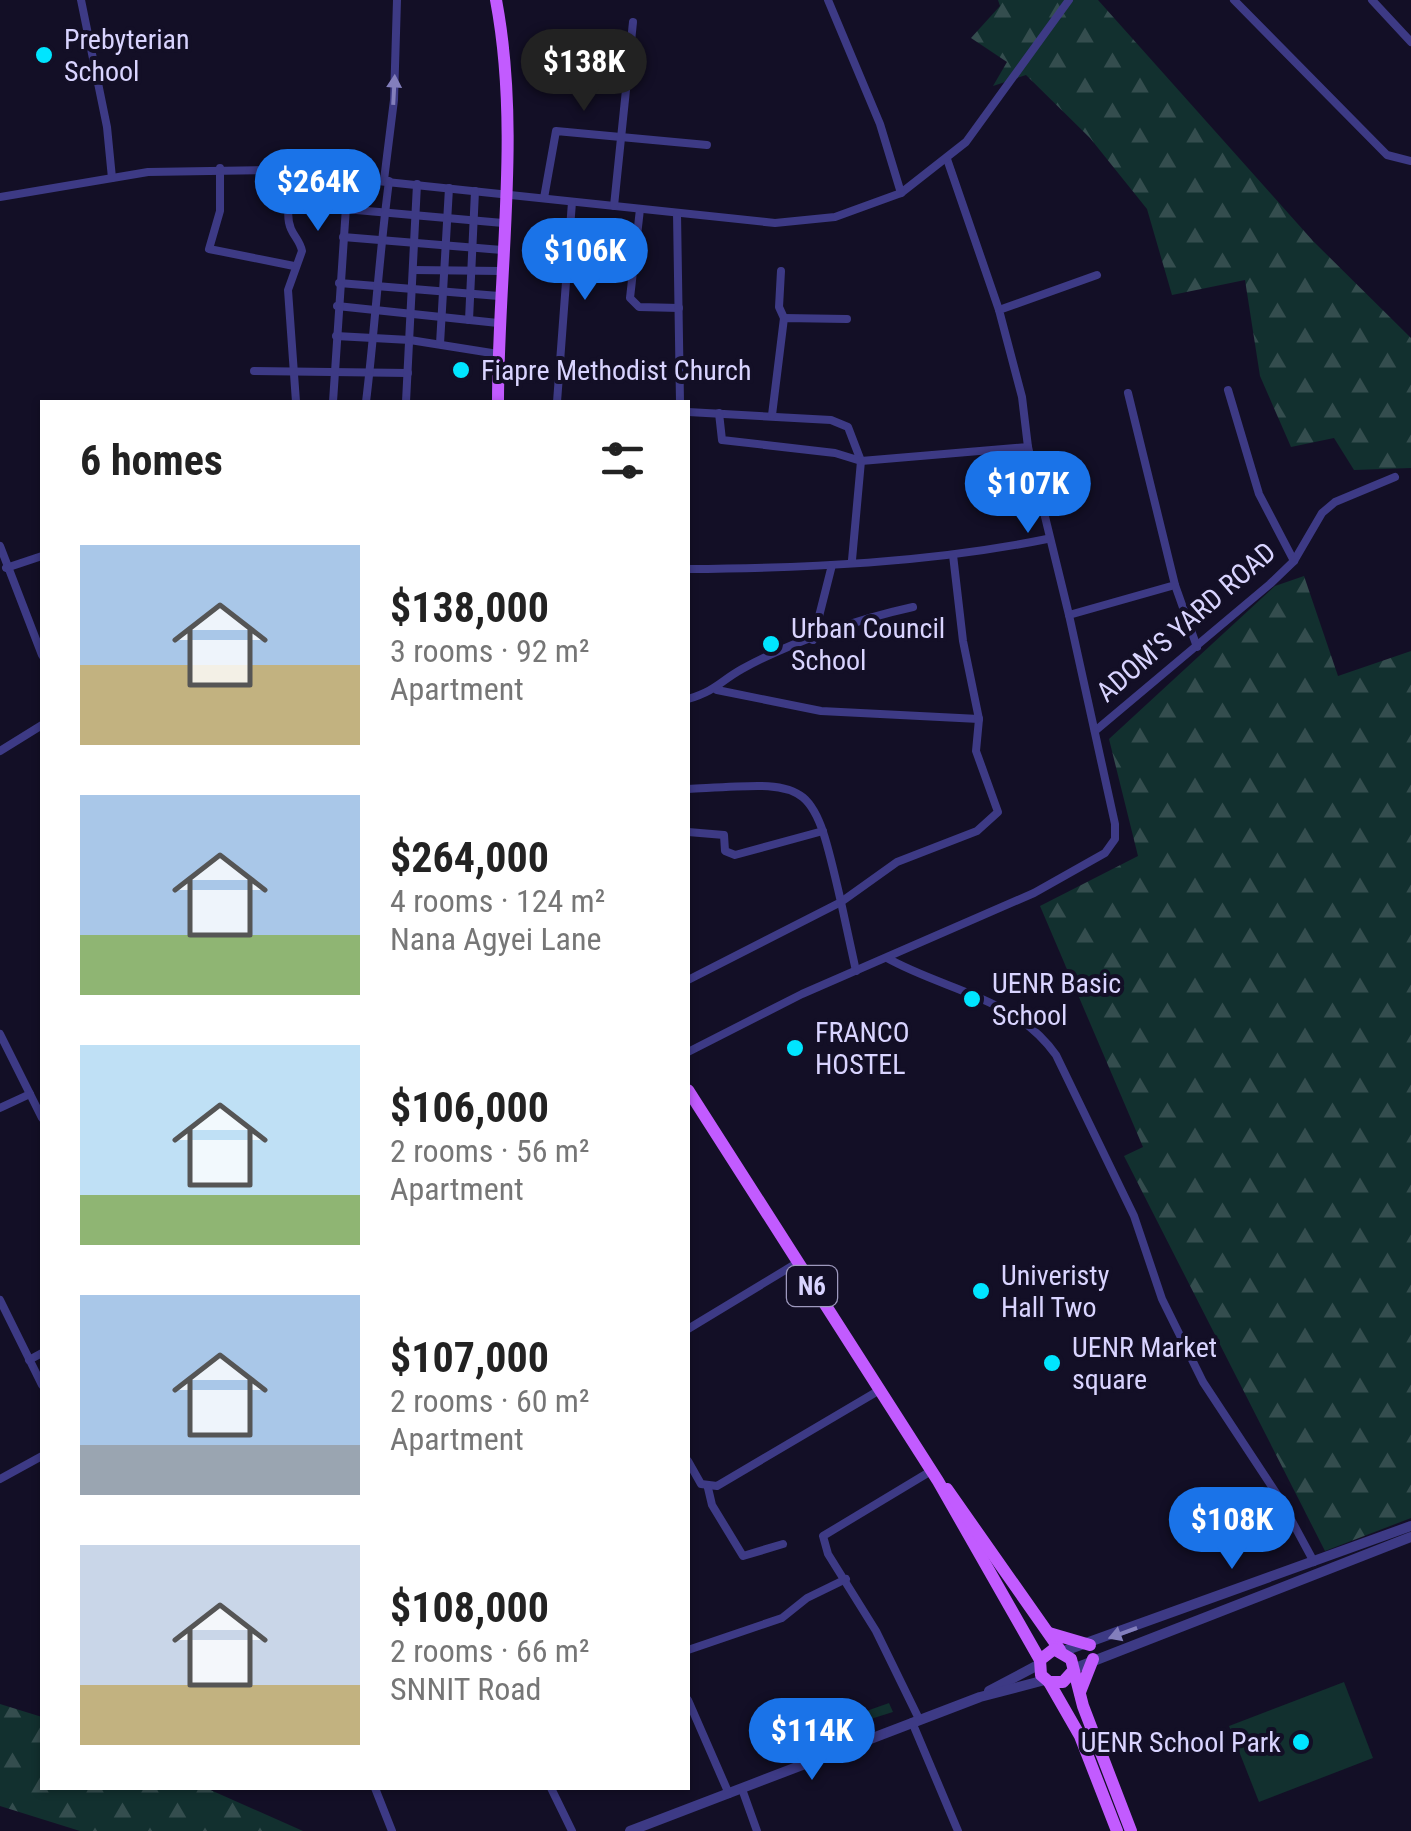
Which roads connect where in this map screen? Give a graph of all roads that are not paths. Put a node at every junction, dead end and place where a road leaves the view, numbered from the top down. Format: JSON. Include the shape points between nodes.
{"nodes":[{"id":1,"x":81,"y":0,"type":"edge"},
{"id":2,"x":397,"y":0,"type":"edge"},
{"id":3,"x":496,"y":0,"type":"edge"},
{"id":4,"x":828,"y":0,"type":"edge"},
{"id":5,"x":1069,"y":0,"type":"edge"},
{"id":6,"x":1234,"y":0,"type":"edge"},
{"id":7,"x":1372,"y":0,"type":"edge"},
{"id":8,"x":633,"y":22,"type":"dead end"},
{"id":9,"x":1411,"y":42,"type":"edge"},
{"id":10,"x":620,"y":135,"type":"junction"},
{"id":11,"x":707,"y":144,"type":"dead end"},
{"id":12,"x":947,"y":159,"type":"junction"},
{"id":13,"x":1411,"y":160,"type":"edge"},
{"id":14,"x":220,"y":168,"type":"junction"},
{"id":15,"x":295,"y":172,"type":"junction"},
{"id":16,"x":348,"y":176,"type":"junction"},
{"id":17,"x":112,"y":178,"type":"junction"},
{"id":18,"x":386,"y":180,"type":"junction"},
{"id":19,"x":417,"y":184,"type":"junction"},
{"id":20,"x":449,"y":188,"type":"junction"},
{"id":21,"x":475,"y":191,"type":"junction"},
{"id":22,"x":901,"y":193,"type":"junction"},
{"id":23,"x":504,"y":194,"type":"junction"},
{"id":24,"x":0,"y":198,"type":"edge"},
{"id":25,"x":544,"y":198,"type":"junction"},
{"id":26,"x":572,"y":202,"type":"junction"},
{"id":27,"x":614,"y":206,"type":"junction"},
{"id":28,"x":345,"y":209,"type":"junction"},
{"id":29,"x":640,"y":209,"type":"junction"},
{"id":30,"x":384,"y":212,"type":"junction"},
{"id":31,"x":677,"y":213,"type":"junction"},
{"id":32,"x":416,"y":215,"type":"junction"},
{"id":33,"x":447,"y":218,"type":"junction"},
{"id":34,"x":473,"y":220,"type":"junction"},
{"id":35,"x":503,"y":223,"type":"junction"},
{"id":36,"x":343,"y":238,"type":"junction"},
{"id":37,"x":380,"y":240,"type":"junction"},
{"id":38,"x":414,"y":242,"type":"junction"},
{"id":39,"x":445,"y":245,"type":"junction"},
{"id":40,"x":472,"y":248,"type":"junction"},
{"id":41,"x":502,"y":250,"type":"junction"},
{"id":42,"x":294,"y":266,"type":"junction"},
{"id":43,"x":444,"y":268,"type":"junction"},
{"id":44,"x":414,"y":270,"type":"junction"},
{"id":45,"x":471,"y":270,"type":"junction"},
{"id":46,"x":501,"y":271,"type":"junction"},
{"id":47,"x":780,"y":271,"type":"dead end"},
{"id":48,"x":1097,"y":275,"type":"dead end"},
{"id":49,"x":339,"y":283,"type":"junction"},
{"id":50,"x":376,"y":287,"type":"junction"},
{"id":51,"x":412,"y":292,"type":"junction"},
{"id":52,"x":442,"y":293,"type":"junction"},
{"id":53,"x":470,"y":294,"type":"junction"},
{"id":54,"x":499,"y":296,"type":"junction"},
{"id":55,"x":337,"y":306,"type":"junction"},
{"id":56,"x":679,"y":308,"type":"junction"},
{"id":57,"x":375,"y":310,"type":"junction"},
{"id":58,"x":998,"y":310,"type":"junction"},
{"id":59,"x":411,"y":314,"type":"junction"},
{"id":60,"x":440,"y":317,"type":"junction"},
{"id":61,"x":784,"y":318,"type":"junction"},
{"id":62,"x":848,"y":319,"type":"dead end"},
{"id":63,"x":469,"y":320,"type":"junction"},
{"id":64,"x":498,"y":324,"type":"junction"},
{"id":65,"x":336,"y":336,"type":"junction"},
{"id":66,"x":371,"y":338,"type":"junction"},
{"id":67,"x":410,"y":340,"type":"junction"},
{"id":68,"x":440,"y":344,"type":"junction"},
{"id":69,"x":498,"y":354,"type":"junction"},
{"id":70,"x":254,"y":370,"type":"dead end"},
{"id":71,"x":296,"y":370,"type":"junction"},
{"id":72,"x":334,"y":371,"type":"junction"},
{"id":73,"x":370,"y":372,"type":"junction"},
{"id":74,"x":408,"y":373,"type":"junction"},
{"id":75,"x":1228,"y":390,"type":"dead end"},
{"id":76,"x":1128,"y":393,"type":"dead end"},
{"id":77,"x":296,"y":400,"type":"edge"},
{"id":78,"x":333,"y":400,"type":"edge"},
{"id":79,"x":366,"y":400,"type":"edge"},
{"id":80,"x":406,"y":400,"type":"edge"},
{"id":81,"x":498,"y":400,"type":"edge"},
{"id":82,"x":557,"y":400,"type":"edge"},
{"id":83,"x":680,"y":400,"type":"edge"},
{"id":84,"x":690,"y":412,"type":"edge"},
{"id":85,"x":720,"y":413,"type":"junction"},
{"id":86,"x":772,"y":416,"type":"junction"},
{"id":87,"x":1028,"y":447,"type":"junction"},
{"id":88,"x":861,"y":461,"type":"junction"},
{"id":89,"x":1395,"y":477,"type":"dead end"},
{"id":90,"x":1048,"y":539,"type":"junction"},
{"id":91,"x":0,"y":546,"type":"edge"},
{"id":92,"x":953,"y":555,"type":"junction"},
{"id":93,"x":40,"y":557,"type":"edge"},
{"id":94,"x":852,"y":560,"type":"junction"},
{"id":95,"x":1294,"y":561,"type":"junction"},
{"id":96,"x":832,"y":565,"type":"junction"},
{"id":97,"x":6,"y":568,"type":"junction"},
{"id":98,"x":690,"y":569,"type":"edge"},
{"id":99,"x":1175,"y":585,"type":"junction"},
{"id":100,"x":912,"y":607,"type":"dead end"},
{"id":101,"x":1069,"y":614,"type":"junction"},
{"id":102,"x":813,"y":640,"type":"junction"},
{"id":103,"x":1197,"y":647,"type":"junction"},
{"id":104,"x":40,"y":650,"type":"edge"},
{"id":105,"x":717,"y":690,"type":"junction"},
{"id":106,"x":690,"y":699,"type":"edge"},
{"id":107,"x":979,"y":719,"type":"junction"},
{"id":108,"x":40,"y":725,"type":"edge"},
{"id":109,"x":1095,"y":731,"type":"junction"},
{"id":110,"x":0,"y":751,"type":"edge"},
{"id":111,"x":690,"y":789,"type":"edge"},
{"id":112,"x":823,"y":830,"type":"junction"},
{"id":113,"x":690,"y":832,"type":"edge"},
{"id":114,"x":841,"y":902,"type":"junction"},
{"id":115,"x":888,"y":958,"type":"junction"},
{"id":116,"x":856,"y":971,"type":"junction"},
{"id":117,"x":690,"y":979,"type":"edge"},
{"id":118,"x":0,"y":1034,"type":"edge"},
{"id":119,"x":690,"y":1051,"type":"edge"},
{"id":120,"x":690,"y":1093,"type":"edge"},
{"id":121,"x":30,"y":1094,"type":"junction"},
{"id":122,"x":0,"y":1108,"type":"edge"},
{"id":123,"x":40,"y":1114,"type":"edge"},
{"id":124,"x":797,"y":1263,"type":"junction"},
{"id":125,"x":0,"y":1300,"type":"edge"},
{"id":126,"x":10,"y":1321,"type":"junction"},
{"id":127,"x":0,"y":1326,"type":"edge"},
{"id":128,"x":690,"y":1328,"type":"edge"},
{"id":129,"x":40,"y":1354,"type":"edge"},
{"id":130,"x":28,"y":1360,"type":"junction"},
{"id":131,"x":40,"y":1381,"type":"edge"},
{"id":132,"x":878,"y":1391,"type":"junction"},
{"id":133,"x":40,"y":1456,"type":"edge"},
{"id":134,"x":690,"y":1464,"type":"edge"},
{"id":135,"x":935,"y":1476,"type":"junction"},
{"id":136,"x":0,"y":1477,"type":"edge"},
{"id":137,"x":708,"y":1488,"type":"junction"},
{"id":138,"x":1411,"y":1526,"type":"edge"},
{"id":139,"x":1411,"y":1537,"type":"edge"},
{"id":140,"x":783,"y":1544,"type":"dead end"},
{"id":141,"x":1314,"y":1562,"type":"junction"},
{"id":142,"x":846,"y":1579,"type":"junction"},
{"id":143,"x":1046,"y":1632,"type":"junction"},
{"id":144,"x":690,"y":1649,"type":"edge"},
{"id":145,"x":1062,"y":1650,"type":"junction"},
{"id":146,"x":1092,"y":1652,"type":"junction"},
{"id":147,"x":1039,"y":1663,"type":"junction"},
{"id":148,"x":1073,"y":1671,"type":"junction"},
{"id":149,"x":1046,"y":1681,"type":"junction"},
{"id":150,"x":1079,"y":1695,"type":"junction"},
{"id":151,"x":980,"y":1697,"type":"junction"},
{"id":152,"x":690,"y":1705,"type":"edge"},
{"id":153,"x":915,"y":1721,"type":"junction"},
{"id":154,"x":742,"y":1789,"type":"junction"},
{"id":155,"x":376,"y":1790,"type":"edge"},
{"id":156,"x":552,"y":1790,"type":"edge"},
{"id":157,"x":729,"y":1794,"type":"junction"},
{"id":158,"x":392,"y":1831,"type":"edge"},
{"id":159,"x":572,"y":1831,"type":"edge"},
{"id":160,"x":630,"y":1831,"type":"edge"},
{"id":161,"x":757,"y":1831,"type":"edge"},
{"id":162,"x":958,"y":1831,"type":"edge"},
{"id":163,"x":1117,"y":1831,"type":"edge"},
{"id":164,"x":1131,"y":1831,"type":"edge"}],
"edges":[{"from":1,"to":17,"type":"street"},
{"from":18,"to":2,"type":"street","one_way":true},
{"from":3,"to":23,"type":"main road","via":[[508,62]]},
{"from":4,"to":22,"type":"street"},
{"from":5,"to":12,"type":"street"},
{"from":6,"to":13,"type":"street","via":[[1388,155]]},
{"from":7,"to":9,"type":"street"},
{"from":8,"to":10,"type":"street"},
{"from":10,"to":11,"type":"street"},
{"from":10,"to":25,"type":"street","via":[[553,132]]},
{"from":10,"to":27,"type":"street"},
{"from":12,"to":22,"type":"street"},
{"from":12,"to":58,"type":"street"},
{"from":14,"to":15,"type":"street"},
{"from":14,"to":17,"type":"street"},
{"from":14,"to":42,"type":"street","via":[[220,211],[209,250]]},
{"from":15,"to":16,"type":"street"},
{"from":15,"to":42,"type":"street","via":[[288,204],[302,251]]},
{"from":16,"to":18,"type":"street"},
{"from":16,"to":28,"type":"street"},
{"from":17,"to":24,"type":"street"},
{"from":18,"to":19,"type":"street"},
{"from":18,"to":30,"type":"street"},
{"from":19,"to":20,"type":"street"},
{"from":19,"to":32,"type":"street"},
{"from":20,"to":21,"type":"street"},
{"from":20,"to":33,"type":"street"},
{"from":21,"to":23,"type":"street"},
{"from":21,"to":34,"type":"street"},
{"from":22,"to":31,"type":"street","via":[[835,217],[774,224]]},
{"from":23,"to":25,"type":"street"},
{"from":23,"to":35,"type":"main road"},
{"from":25,"to":26,"type":"street"},
{"from":26,"to":27,"type":"street"},
{"from":26,"to":82,"type":"street"},
{"from":27,"to":29,"type":"street"},
{"from":28,"to":30,"type":"street"},
{"from":28,"to":36,"type":"street"},
{"from":29,"to":31,"type":"street"},
{"from":29,"to":56,"type":"street","via":[[630,298],[640,307]]},
{"from":30,"to":32,"type":"street"},
{"from":30,"to":37,"type":"street"},
{"from":31,"to":56,"type":"street"},
{"from":32,"to":33,"type":"street"},
{"from":32,"to":38,"type":"street"},
{"from":33,"to":34,"type":"street"},
{"from":33,"to":39,"type":"street"},
{"from":34,"to":35,"type":"street"},
{"from":34,"to":40,"type":"street"},
{"from":35,"to":41,"type":"main road"},
{"from":36,"to":37,"type":"street"},
{"from":36,"to":49,"type":"street"},
{"from":37,"to":38,"type":"street"},
{"from":37,"to":50,"type":"street"},
{"from":38,"to":39,"type":"street"},
{"from":38,"to":44,"type":"street"},
{"from":39,"to":40,"type":"street"},
{"from":39,"to":43,"type":"street"},
{"from":40,"to":41,"type":"street"},
{"from":40,"to":45,"type":"street"},
{"from":41,"to":46,"type":"main road"},
{"from":42,"to":71,"type":"street","via":[[288,290]]},
{"from":43,"to":44,"type":"street"},
{"from":43,"to":45,"type":"street"},
{"from":43,"to":52,"type":"street"},
{"from":44,"to":51,"type":"street"},
{"from":45,"to":46,"type":"street"},
{"from":45,"to":53,"type":"street"},
{"from":46,"to":54,"type":"main road"},
{"from":47,"to":61,"type":"street"},
{"from":48,"to":58,"type":"street"},
{"from":49,"to":50,"type":"street"},
{"from":49,"to":55,"type":"street"},
{"from":50,"to":51,"type":"street"},
{"from":50,"to":57,"type":"street"},
{"from":51,"to":52,"type":"street"},
{"from":51,"to":59,"type":"street"},
{"from":52,"to":53,"type":"street"},
{"from":52,"to":60,"type":"street"},
{"from":53,"to":54,"type":"street"},
{"from":53,"to":63,"type":"street"},
{"from":54,"to":64,"type":"main road"},
{"from":55,"to":57,"type":"street"},
{"from":55,"to":65,"type":"street"},
{"from":56,"to":83,"type":"street"},
{"from":57,"to":59,"type":"street"},
{"from":57,"to":66,"type":"street"},
{"from":58,"to":87,"type":"street","via":[[1022,396]]},
{"from":59,"to":60,"type":"street"},
{"from":59,"to":67,"type":"street"},
{"from":60,"to":63,"type":"street"},
{"from":60,"to":68,"type":"street"},
{"from":61,"to":62,"type":"street"},
{"from":61,"to":86,"type":"street"},
{"from":63,"to":64,"type":"street"},
{"from":64,"to":69,"type":"main road"},
{"from":65,"to":66,"type":"street"},
{"from":65,"to":72,"type":"street"},
{"from":66,"to":67,"type":"street"},
{"from":66,"to":73,"type":"street"},
{"from":67,"to":68,"type":"street"},
{"from":67,"to":74,"type":"street"},
{"from":68,"to":69,"type":"street"},
{"from":69,"to":81,"type":"main road"},
{"from":70,"to":71,"type":"street"},
{"from":71,"to":72,"type":"street"},
{"from":71,"to":77,"type":"street"},
{"from":72,"to":73,"type":"street"},
{"from":72,"to":78,"type":"street"},
{"from":73,"to":74,"type":"street"},
{"from":73,"to":79,"type":"street"},
{"from":74,"to":80,"type":"street"},
{"from":75,"to":95,"type":"street","via":[[1259,494]]},
{"from":76,"to":99,"type":"street"},
{"from":84,"to":85,"type":"street"},
{"from":85,"to":86,"type":"street"},
{"from":85,"to":88,"type":"street","via":[[722,440]]},
{"from":86,"to":88,"type":"street","via":[[848,426]]},
{"from":87,"to":88,"type":"street"},
{"from":87,"to":90,"type":"street"},
{"from":88,"to":94,"type":"street"},
{"from":89,"to":95,"type":"street","name":"ADOM'S YARD ROAD","via":[[1334,502]]},
{"from":90,"to":92,"type":"street"},
{"from":90,"to":101,"type":"street"},
{"from":91,"to":97,"type":"street"},
{"from":92,"to":94,"type":"street"},
{"from":92,"to":107,"type":"street"},
{"from":93,"to":97,"type":"street"},
{"from":94,"to":96,"type":"street"},
{"from":95,"to":103,"type":"street","name":"ADOM'S YARD ROAD"},
{"from":96,"to":98,"type":"street"},
{"from":96,"to":102,"type":"street"},
{"from":97,"to":104,"type":"street"},
{"from":99,"to":101,"type":"street"},
{"from":99,"to":103,"type":"street"},
{"from":100,"to":102,"type":"street","via":[[858,619]]},
{"from":101,"to":109,"type":"street"},
{"from":102,"to":105,"type":"street","via":[[740,670]]},
{"from":103,"to":109,"type":"street","name":"ADOM'S YARD ROAD"},
{"from":105,"to":106,"type":"street"},
{"from":105,"to":107,"type":"street","via":[[821,711]]},
{"from":107,"to":114,"type":"street","via":[[976,751],[998,812],[978,832],[897,862]]},
{"from":108,"to":110,"type":"street"},
{"from":109,"to":115,"type":"street","via":[[1115,824],[1105,853],[1034,893]]},
{"from":111,"to":112,"type":"street","via":[[792,786]]},
{"from":112,"to":113,"type":"street","via":[[734,855],[725,850],[724,834]]},
{"from":112,"to":114,"type":"street"},
{"from":114,"to":116,"type":"street"},
{"from":114,"to":117,"type":"street"},
{"from":115,"to":116,"type":"street"},
{"from":115,"to":141,"type":"street","via":[[925,979],[992,1001],[1040,1033],[1056,1055],[1134,1216],[1162,1299],[1203,1382]]},
{"from":116,"to":119,"type":"street"},
{"from":118,"to":121,"type":"street"},
{"from":120,"to":124,"type":"main road","number":"N6"},
{"from":121,"to":122,"type":"street"},
{"from":121,"to":123,"type":"street"},
{"from":124,"to":128,"type":"street"},
{"from":124,"to":132,"type":"main road","number":"N6"},
{"from":125,"to":126,"type":"street"},
{"from":126,"to":127,"type":"street"},
{"from":126,"to":130,"type":"street"},
{"from":129,"to":130,"type":"street"},
{"from":130,"to":131,"type":"street"},
{"from":132,"to":135,"type":"main road","number":"N6"},
{"from":132,"to":137,"type":"street"},
{"from":133,"to":136,"type":"street"},
{"from":134,"to":137,"type":"street"},
{"from":135,"to":142,"type":"street","via":[[823,1536]]},
{"from":135,"to":143,"type":"main road","number":"N6"},
{"from":135,"to":147,"type":"main road","number":"N6"},
{"from":137,"to":140,"type":"street","via":[[743,1556]]},
{"from":138,"to":141,"type":"street"},
{"from":139,"to":146,"type":"street"},
{"from":141,"to":146,"type":"street","one_way":true},
{"from":142,"to":144,"type":"street","via":[[782,1618]]},
{"from":142,"to":153,"type":"street"},
{"from":143,"to":145,"type":"main road","number":"N6"},
{"from":143,"to":146,"type":"main road"},
{"from":145,"to":146,"type":"street"},
{"from":145,"to":147,"type":"main road","via":[[1048,1651]]},
{"from":145,"to":148,"type":"main road","number":"N6"},
{"from":146,"to":148,"type":"street"},
{"from":146,"to":150,"type":"main road"},
{"from":147,"to":149,"type":"main road","number":"N6"},
{"from":147,"to":151,"type":"street"},
{"from":148,"to":149,"type":"main road","via":[[1062,1682]]},
{"from":148,"to":150,"type":"main road","number":"N6"},
{"from":149,"to":151,"type":"street"},
{"from":149,"to":163,"type":"main road","number":"N6","via":[[1080,1736]]},
{"from":150,"to":164,"type":"main road","number":"N6"},
{"from":151,"to":153,"type":"street"},
{"from":152,"to":157,"type":"street"},
{"from":153,"to":154,"type":"street"},
{"from":153,"to":162,"type":"street"},
{"from":154,"to":157,"type":"street"},
{"from":154,"to":161,"type":"street"},
{"from":155,"to":158,"type":"street"},
{"from":156,"to":159,"type":"street"},
{"from":157,"to":160,"type":"street"}]}
